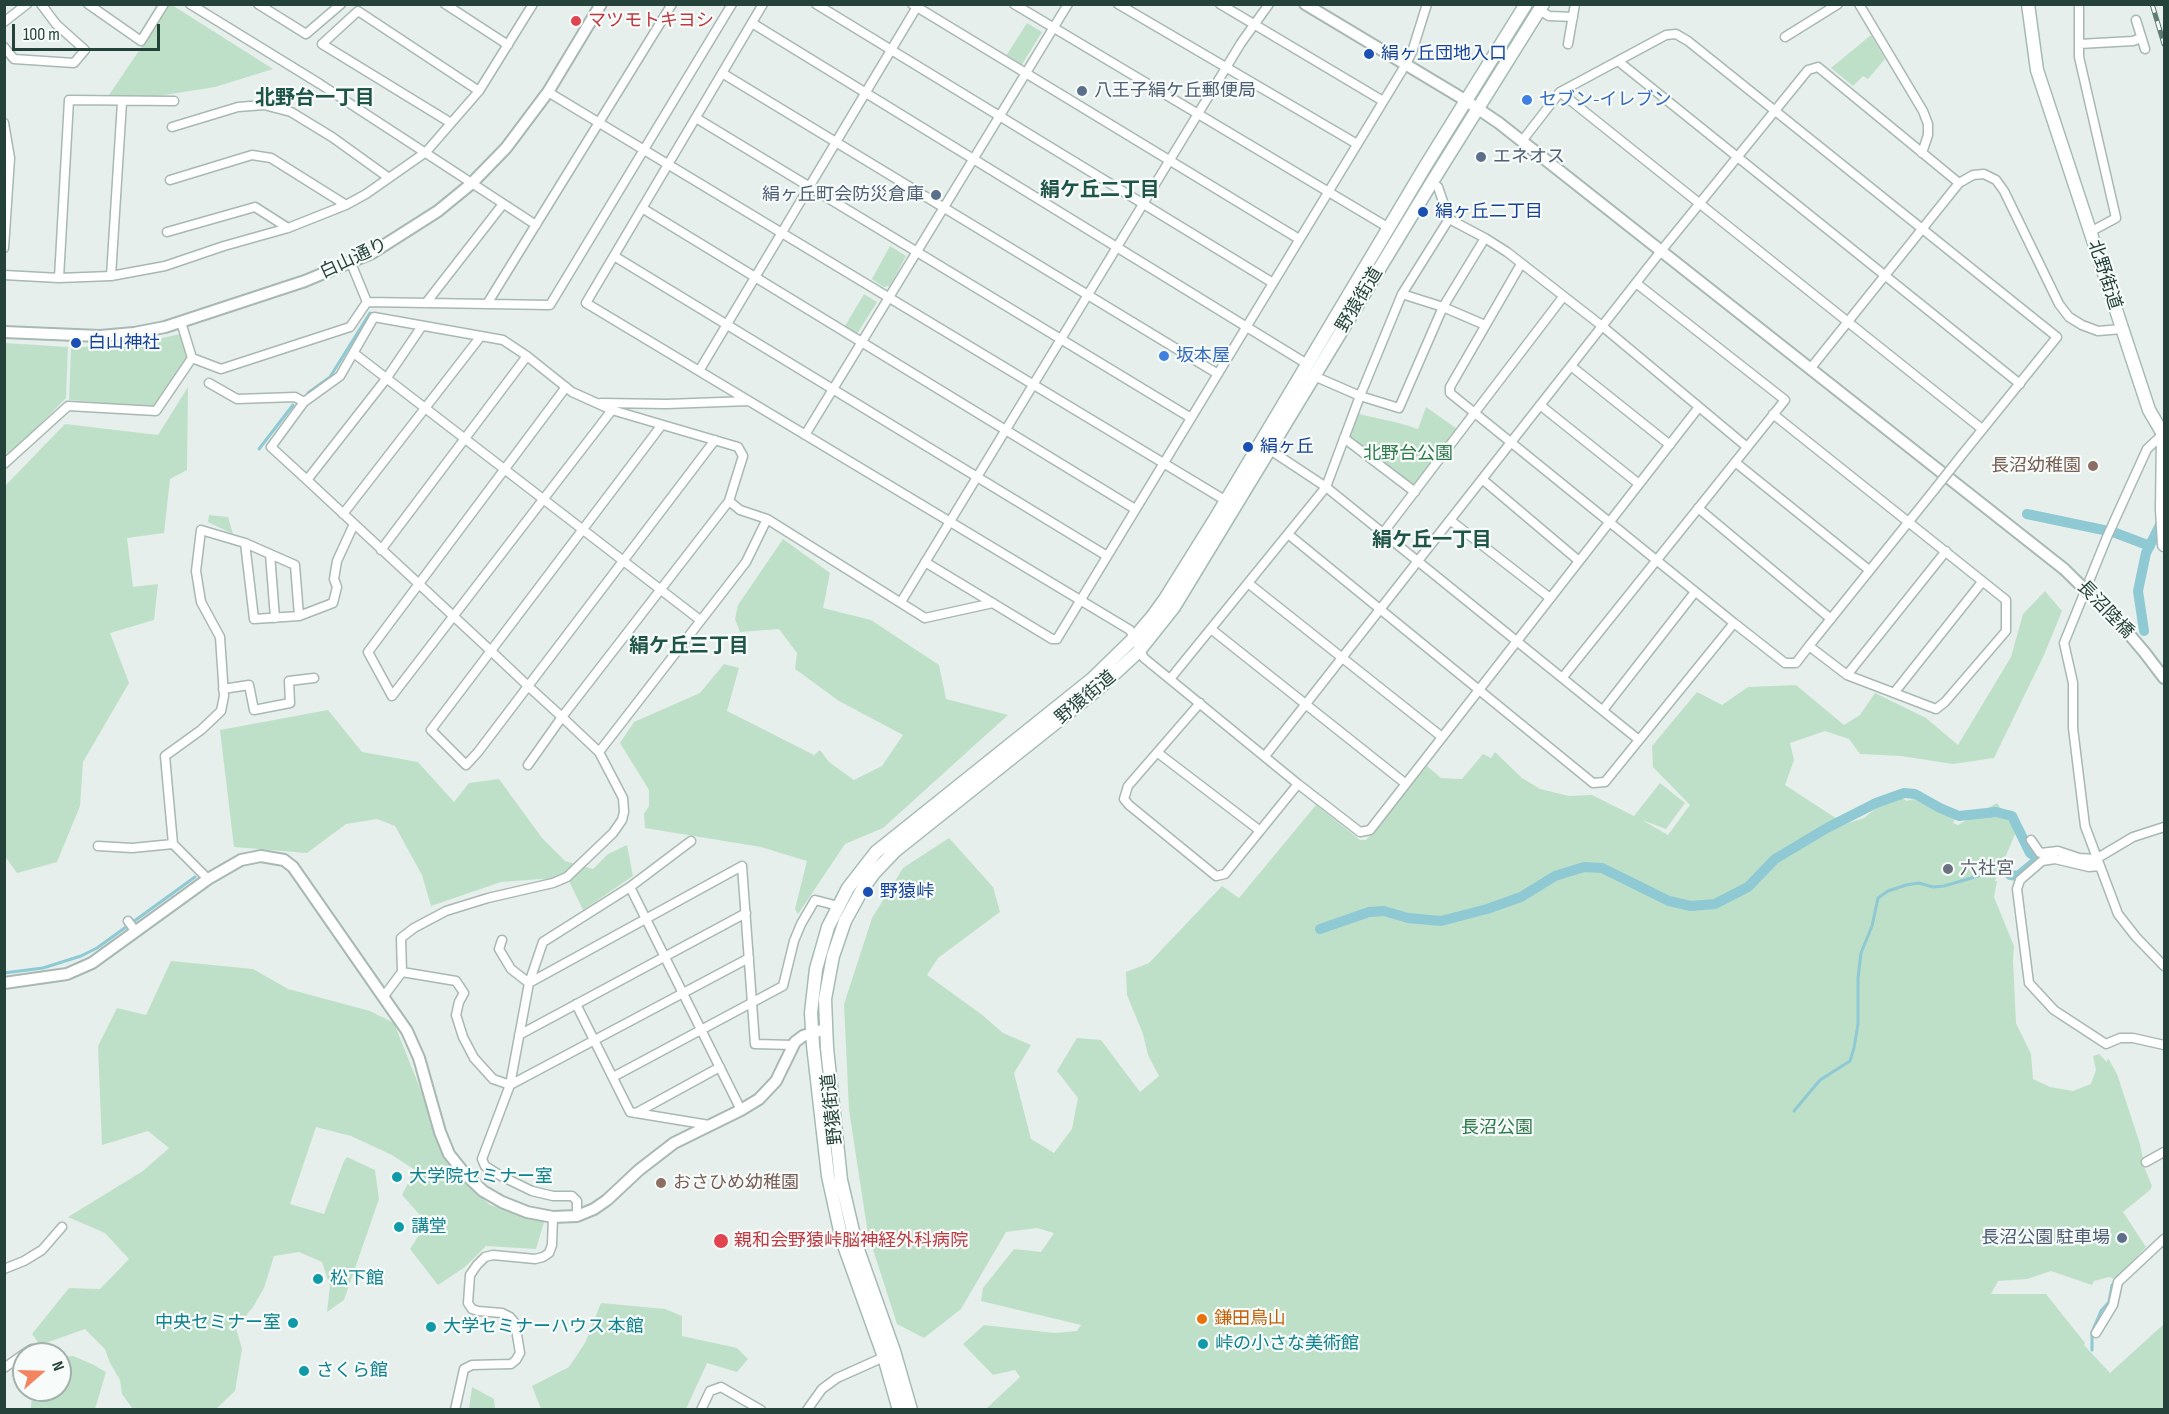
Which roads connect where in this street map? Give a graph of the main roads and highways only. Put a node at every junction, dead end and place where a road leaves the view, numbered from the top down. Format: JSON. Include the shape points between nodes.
{"nodes":[{"id":1,"x":2028,"y":4,"type":"edge"},
{"id":2,"x":1524,"y":6,"type":"edge"},
{"id":3,"x":1539,"y":11,"type":"edge"},
{"id":4,"x":2164,"y":430,"type":"edge"},
{"id":5,"x":2163,"y":460,"type":"edge"},
{"id":6,"x":1231,"y":504,"type":"junction"},
{"id":7,"x":2163,"y":509,"type":"edge"},
{"id":8,"x":2164,"y":545,"type":"edge"},
{"id":9,"x":898,"y":1410,"type":"edge"},
{"id":10,"x":911,"y":1410,"type":"edge"}],
"edges":[{"from":1,"to":4,"type":"main road","name":"北野街道","via":[[2037,70],[2149,410]]},
{"from":2,"to":6,"type":"main road","name":"野猿街道","via":[[1307,364]]},
{"from":3,"to":6,"type":"main road","name":"野猿街道","via":[[1270,450]]},
{"from":4,"to":5,"type":"main road"},
{"from":5,"to":7,"type":"main road"},
{"from":6,"to":9,"type":"main road","name":"野猿街道","via":[[1134,638],[1075,693],[884,845],[862,869],[828,927],[812,998],[812,1032],[828,1176],[849,1261],[884,1357]]},
{"from":6,"to":10,"type":"main road","name":"野猿街道","via":[[1174,608],[1139,651],[1097,690],[903,844],[874,873],[837,940],[828,975],[825,1029],[845,1202]]},
{"from":7,"to":8,"type":"main road"}]}
